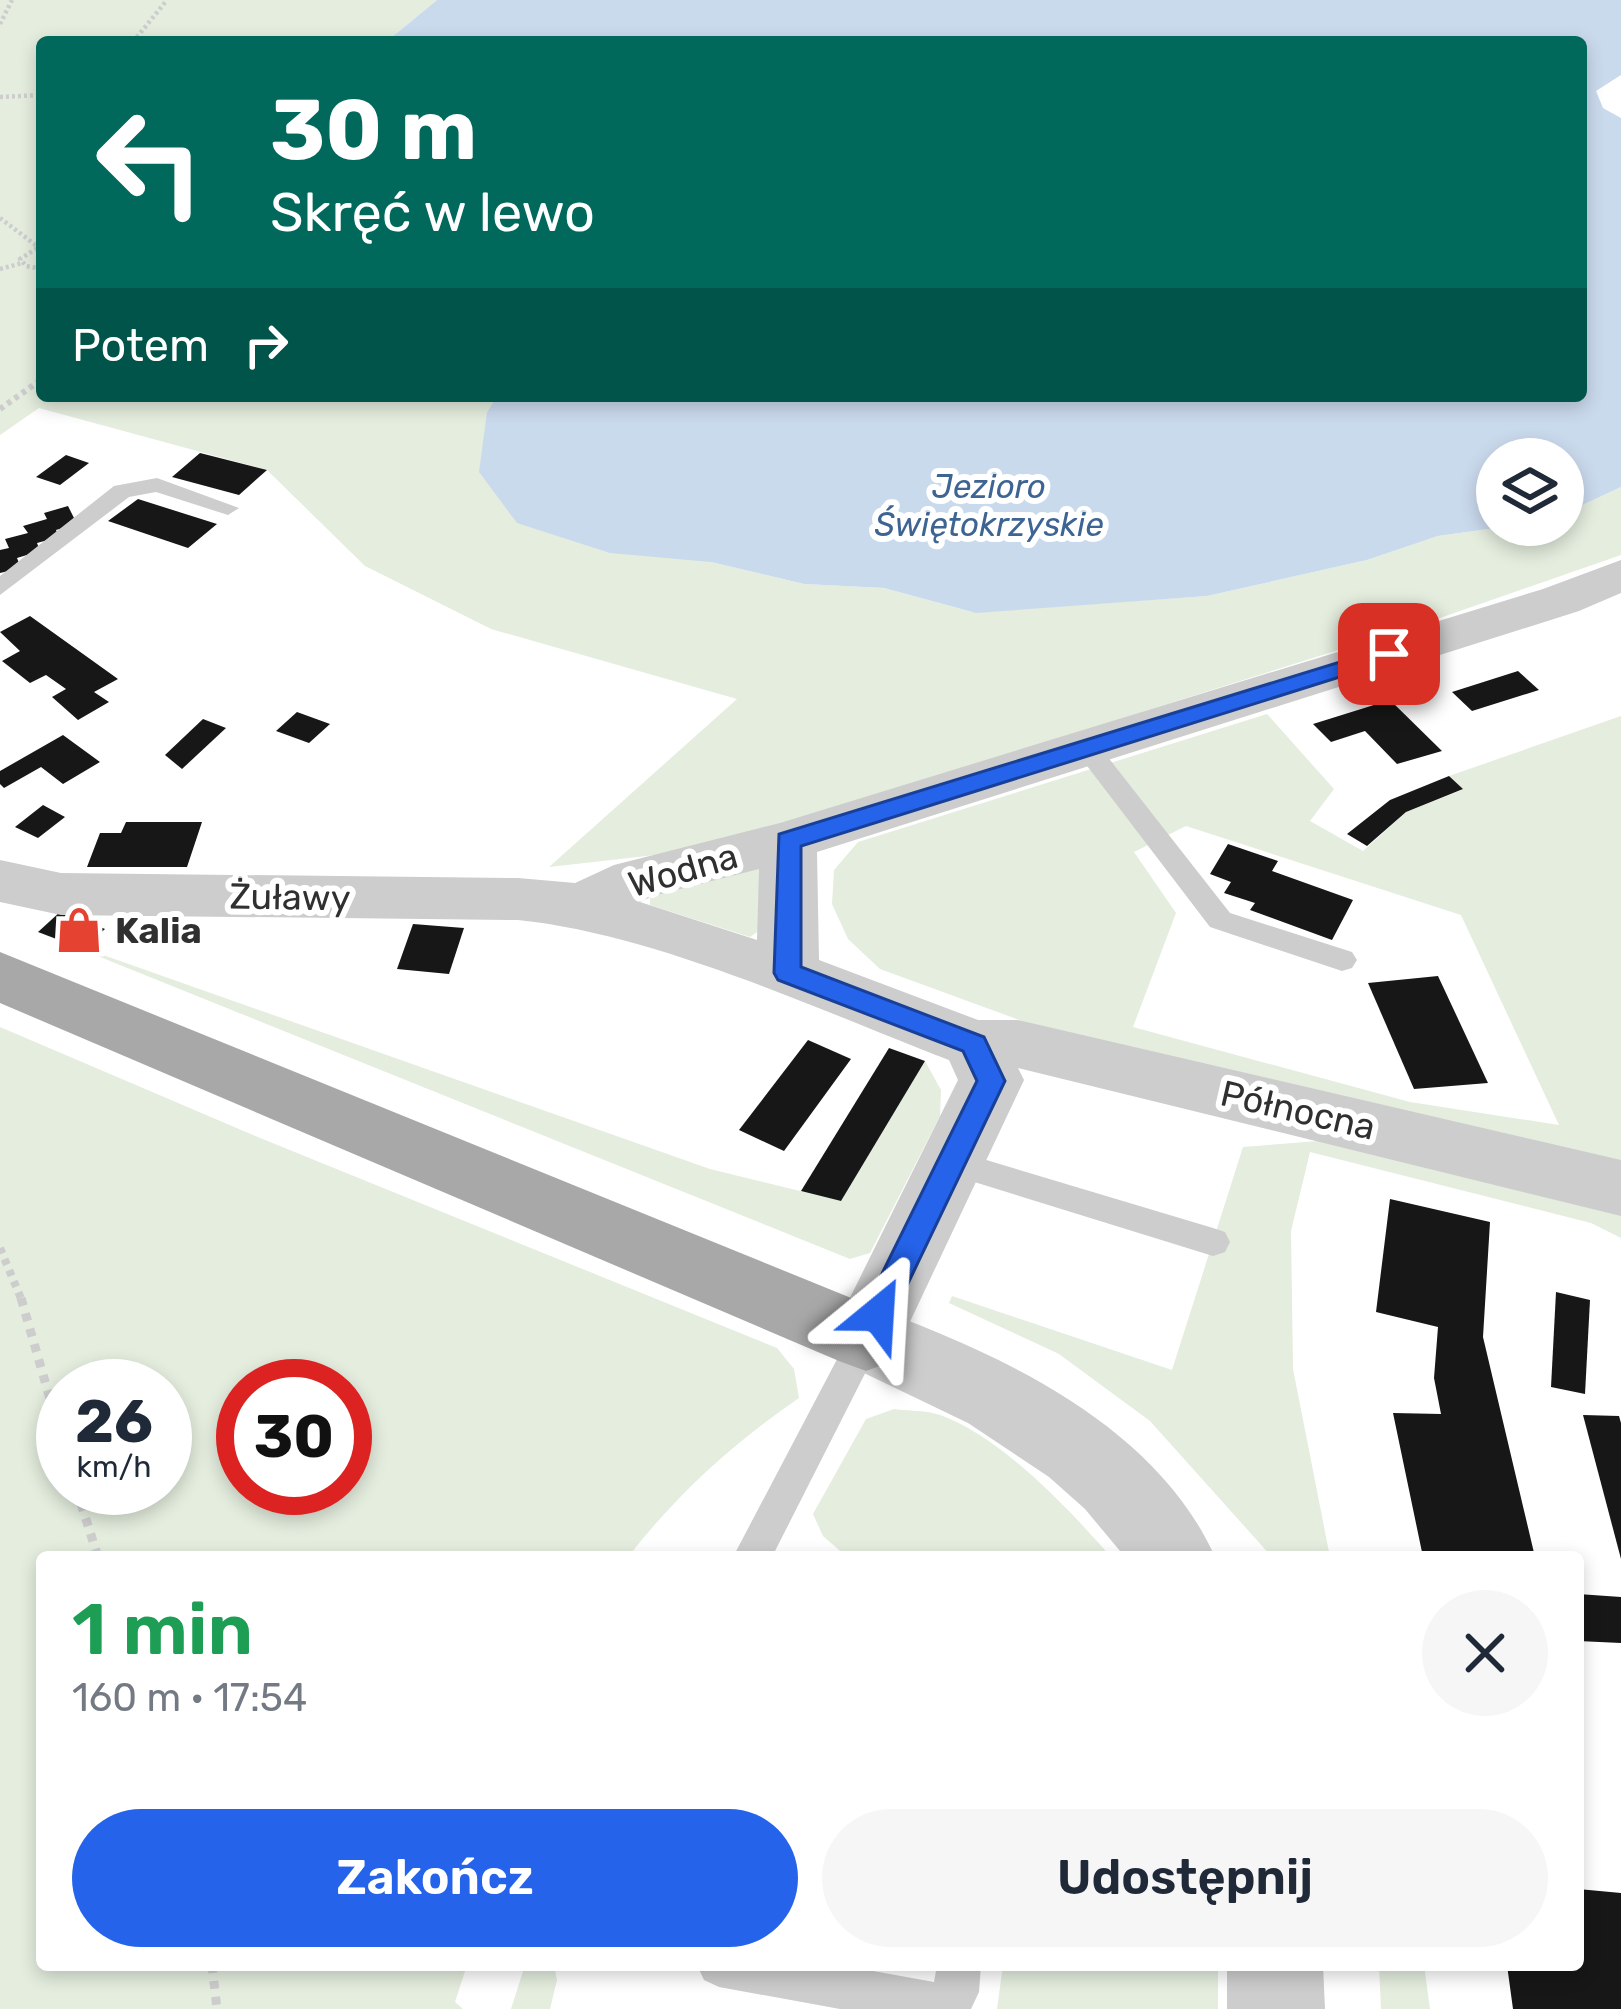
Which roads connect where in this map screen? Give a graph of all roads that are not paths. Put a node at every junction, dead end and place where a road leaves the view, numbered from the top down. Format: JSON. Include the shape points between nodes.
{"nodes":[{"id":1,"x":228,"y":508,"type":"dead end"},
{"id":2,"x":1621,"y":575,"type":"edge"},
{"id":3,"x":0,"y":587,"type":"edge"},
{"id":4,"x":1087,"y":748,"type":"junction"},
{"id":5,"x":788,"y":841,"type":"junction"},
{"id":6,"x":0,"y":880,"type":"edge"},
{"id":7,"x":581,"y":905,"type":"junction"},
{"id":8,"x":1342,"y":960,"type":"dead end"},
{"id":9,"x":788,"y":973,"type":"junction"},
{"id":10,"x":0,"y":976,"type":"edge"},
{"id":11,"x":974,"y":1044,"type":"junction"},
{"id":12,"x":953,"y":1163,"type":"junction"},
{"id":13,"x":1621,"y":1188,"type":"edge"},
{"id":14,"x":1213,"y":1242,"type":"dead end"},
{"id":15,"x":866,"y":1338,"type":"junction"},
{"id":16,"x":751,"y":1551,"type":"edge"},
{"id":17,"x":1168,"y":1551,"type":"edge"},
{"id":18,"x":750,"y":1971,"type":"edge"},
{"id":19,"x":959,"y":1971,"type":"edge"},
{"id":20,"x":1275,"y":1971,"type":"edge"},
{"id":21,"x":1276,"y":2009,"type":"edge"}],
"edges":[{"from":1,"to":3,"type":"lane","via":[[158,485],[122,491]]},
{"from":2,"to":4,"type":"street","name":"Wodna"},
{"from":4,"to":5,"type":"street","name":"Wodna"},
{"from":4,"to":8,"type":"lane","via":[[1220,920]]},
{"from":5,"to":7,"type":"street","name":"Wodna","via":[[635,880]]},
{"from":5,"to":9,"type":"street","name":"Wodna"},
{"from":6,"to":7,"type":"street","name":"Żuławy","via":[[61,894]]},
{"from":7,"to":9,"type":"street","name":"Żuławy"},
{"from":9,"to":11,"type":"street","name":"Północna"},
{"from":10,"to":15,"type":"main road"},
{"from":11,"to":12,"type":"street","via":[[991,1081]]},
{"from":11,"to":13,"type":"street","name":"Północna","via":[[1018,1044]]},
{"from":12,"to":14,"type":"lane"},
{"from":12,"to":15,"type":"street"},
{"from":15,"to":16,"type":"lane"},
{"from":15,"to":17,"type":"street","via":[[1031,1419],[1102,1472]]},
{"from":18,"to":19,"type":"lane","via":[[939,2006],[957,1992]]},
{"from":20,"to":21,"type":"street"}]}
